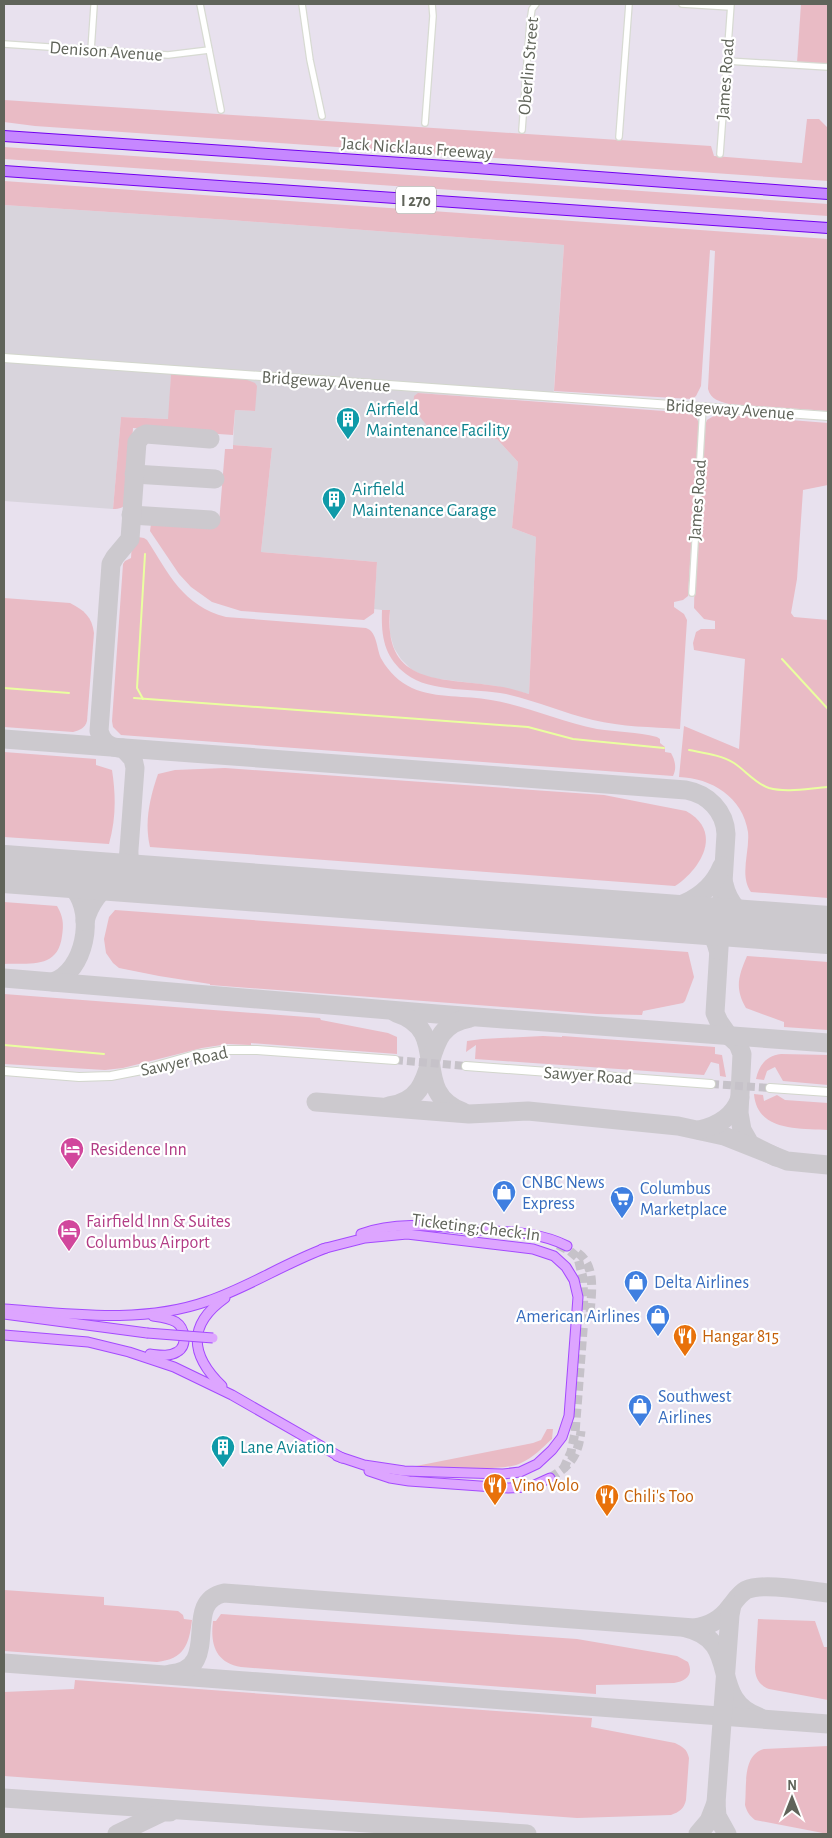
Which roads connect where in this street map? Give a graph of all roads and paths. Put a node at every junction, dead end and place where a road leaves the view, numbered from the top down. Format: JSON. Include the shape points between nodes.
{"nodes":[{"id":1,"x":200,"y":4,"type":"edge"},
{"id":2,"x":302,"y":4,"type":"edge"},
{"id":3,"x":432,"y":4,"type":"edge"},
{"id":4,"x":536,"y":4,"type":"edge"},
{"id":5,"x":629,"y":4,"type":"edge"},
{"id":6,"x":682,"y":4,"type":"edge"},
{"id":7,"x":94,"y":6,"type":"dead end"},
{"id":8,"x":730,"y":6,"type":"edge"},
{"id":9,"x":4,"y":44,"type":"edge"},
{"id":10,"x":91,"y":50,"type":"junction"},
{"id":11,"x":209,"y":50,"type":"junction"},
{"id":12,"x":727,"y":61,"type":"junction"},
{"id":13,"x":828,"y":68,"type":"edge"},
{"id":14,"x":221,"y":110,"type":"dead end"},
{"id":15,"x":322,"y":116,"type":"dead end"},
{"id":16,"x":425,"y":123,"type":"dead end"},
{"id":17,"x":522,"y":130,"type":"dead end"},
{"id":18,"x":6,"y":136,"type":"edge"},
{"id":19,"x":619,"y":137,"type":"dead end"},
{"id":20,"x":720,"y":154,"type":"dead end"},
{"id":21,"x":4,"y":171,"type":"edge"},
{"id":22,"x":828,"y":194,"type":"edge"},
{"id":23,"x":828,"y":228,"type":"edge"},
{"id":24,"x":4,"y":358,"type":"edge"},
{"id":25,"x":703,"y":407,"type":"junction"},
{"id":26,"x":828,"y":416,"type":"edge"},
{"id":27,"x":692,"y":593,"type":"dead end"},
{"id":28,"x":395,"y":1060,"type":"tunnel mouth"},
{"id":29,"x":466,"y":1066,"type":"tunnel mouth"},
{"id":30,"x":4,"y":1071,"type":"edge"},
{"id":31,"x":711,"y":1084,"type":"tunnel mouth"},
{"id":32,"x":770,"y":1088,"type":"tunnel mouth"},
{"id":33,"x":828,"y":1092,"type":"edge"},
{"id":34,"x":567,"y":1246,"type":"tunnel mouth"},
{"id":35,"x":322,"y":1249,"type":"junction"},
{"id":36,"x":236,"y":1291,"type":"junction"},
{"id":37,"x":4,"y":1309,"type":"edge"},
{"id":38,"x":4,"y":1314,"type":"edge"},
{"id":39,"x":141,"y":1315,"type":"junction"},
{"id":40,"x":4,"y":1335,"type":"edge"},
{"id":41,"x":213,"y":1338,"type":"dead end"},
{"id":42,"x":103,"y":1345,"type":"junction"},
{"id":43,"x":232,"y":1394,"type":"junction"},
{"id":44,"x":337,"y":1456,"type":"junction"},
{"id":45,"x":550,"y":1478,"type":"tunnel mouth"}],
"edges":[{"from":1,"to":11,"type":"street"},
{"from":2,"to":15,"type":"street"},
{"from":3,"to":16,"type":"street"},
{"from":4,"to":17,"type":"street","name":"Oberlin Street","via":[[530,22]]},
{"from":5,"to":19,"type":"street"},
{"from":6,"to":8,"type":"street"},
{"from":7,"to":10,"type":"street"},
{"from":8,"to":12,"type":"street","name":"James Road"},
{"from":9,"to":10,"type":"street","name":"Denison Avenue"},
{"from":10,"to":11,"type":"street","name":"Denison Avenue","via":[[168,56]]},
{"from":11,"to":14,"type":"street"},
{"from":12,"to":13,"type":"street"},
{"from":12,"to":20,"type":"street","name":"James Road"},
{"from":18,"to":22,"type":"highway","name":"Jack Nicklaus Freeway","number":"I 270"},
{"from":21,"to":23,"type":"highway","number":"I 270"},
{"from":24,"to":25,"type":"street","name":"Bridgeway Avenue"},
{"from":25,"to":26,"type":"street","name":"Bridgeway Avenue"},
{"from":25,"to":27,"type":"street","name":"James Road"},
{"from":28,"to":30,"type":"street","name":"Sawyer Road","via":[[227,1050],[111,1076]]},
{"from":29,"to":31,"type":"street","name":"Sawyer Road"},
{"from":32,"to":33,"type":"street"},
{"from":34,"to":35,"type":"main road","via":[[538,1235],[419,1226],[376,1229]]},
{"from":35,"to":36,"type":"main road"},
{"from":35,"to":44,"type":"main road","name":"Ticketing;Check-In","via":[[396,1234],[533,1249],[554,1256],[566,1267],[578,1290],[569,1416],[562,1437],[538,1464],[520,1472],[503,1474],[392,1470]]},
{"from":36,"to":39,"type":"main road","via":[[198,1305]]},
{"from":36,"to":43,"type":"main road","via":[[205,1316],[196,1340],[206,1369]]},
{"from":37,"to":39,"type":"main road"},
{"from":38,"to":41,"type":"main road","bridge":true,"via":[[147,1333]]},
{"from":39,"to":42,"type":"main road","via":[[177,1323],[184,1335],[180,1350],[162,1355]]},
{"from":40,"to":42,"type":"main road"},
{"from":42,"to":43,"type":"main road","via":[[174,1366]]},
{"from":43,"to":44,"type":"main road"},
{"from":44,"to":45,"type":"main road","via":[[371,1472],[409,1481],[519,1489]]}]}
